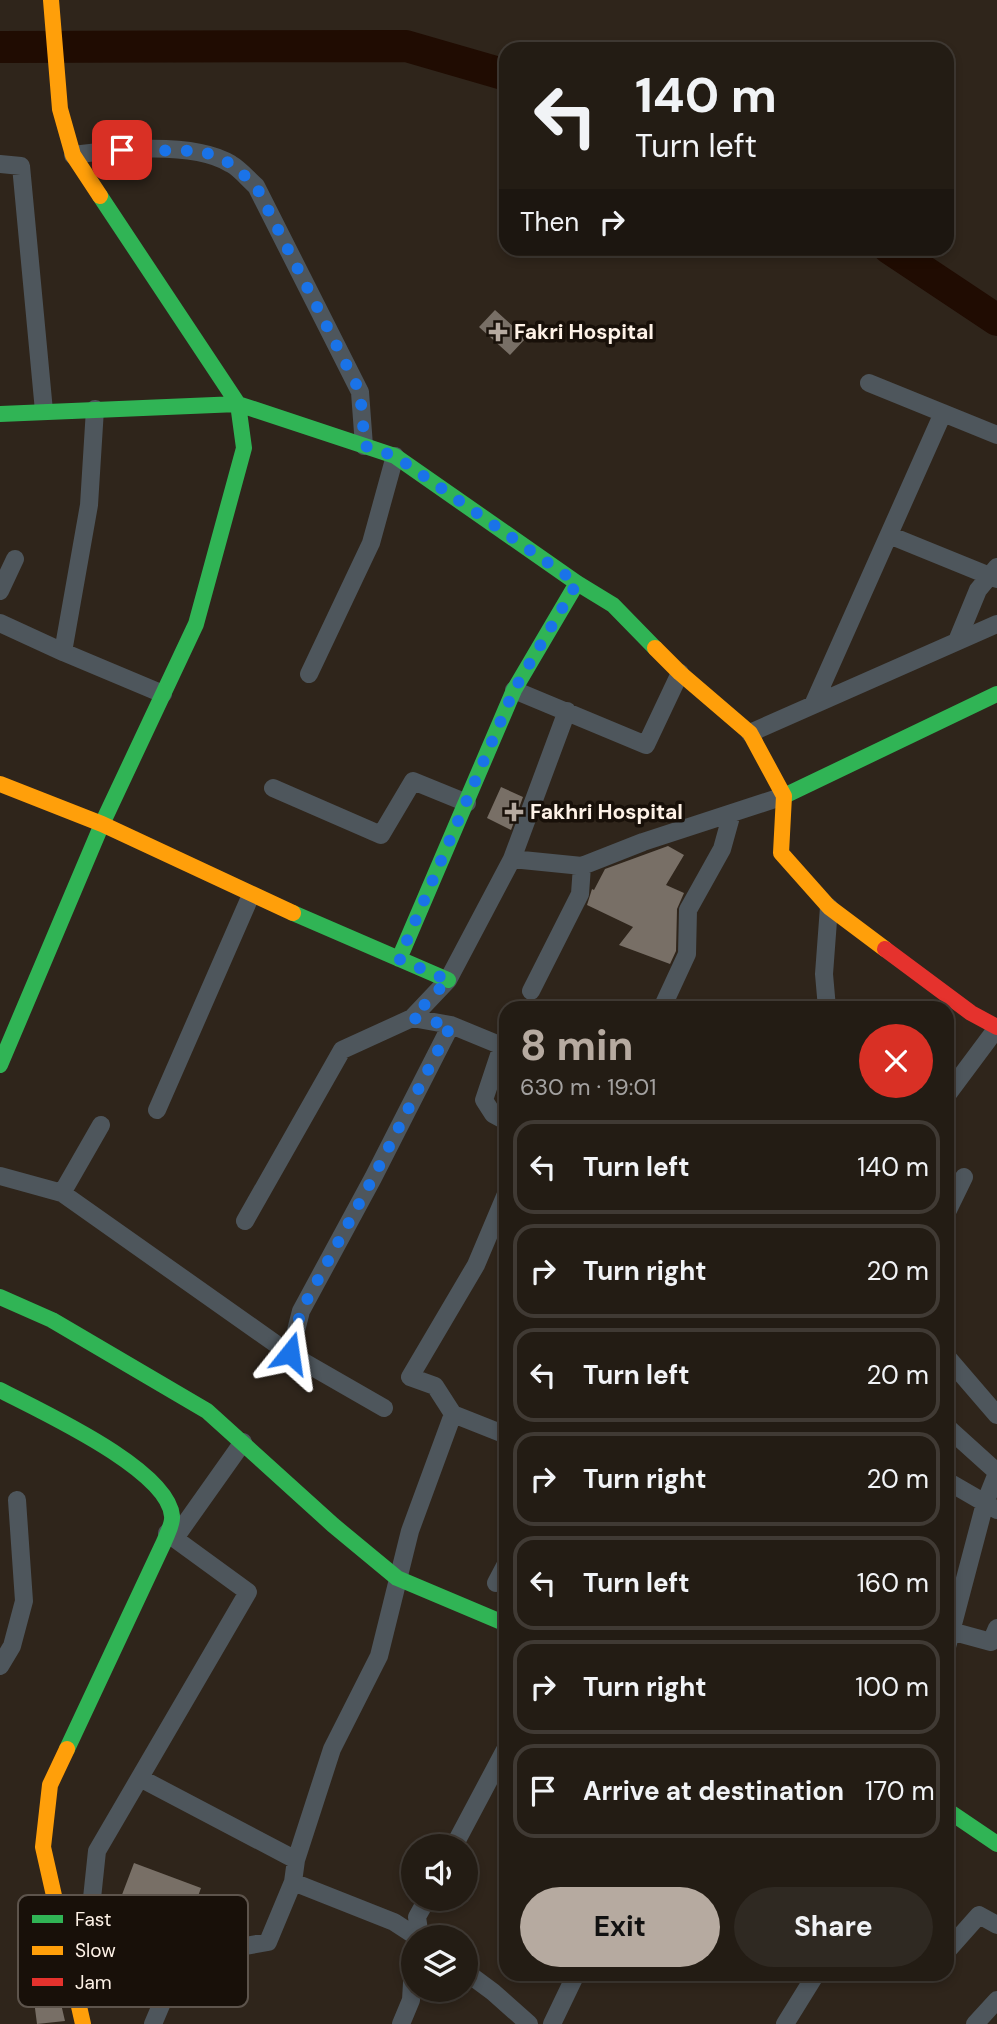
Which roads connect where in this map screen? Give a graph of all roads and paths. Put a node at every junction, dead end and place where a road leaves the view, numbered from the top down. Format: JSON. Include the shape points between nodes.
{"nodes":[{"id":1,"x":51,"y":0,"type":"edge"},
{"id":2,"x":73,"y":155,"type":"junction"},
{"id":3,"x":0,"y":164,"type":"edge"},
{"id":4,"x":869,"y":383,"type":"dead end"},
{"id":5,"x":238,"y":404,"type":"junction"},
{"id":6,"x":95,"y":410,"type":"junction"},
{"id":7,"x":44,"y":411,"type":"junction"},
{"id":8,"x":0,"y":414,"type":"edge"},
{"id":9,"x":943,"y":414,"type":"junction"},
{"id":10,"x":997,"y":435,"type":"edge"},
{"id":11,"x":365,"y":446,"type":"junction"},
{"id":12,"x":395,"y":456,"type":"junction"},
{"id":13,"x":889,"y":535,"type":"junction"},
{"id":14,"x":15,"y":559,"type":"dead end"},
{"id":15,"x":994,"y":574,"type":"edge"},
{"id":16,"x":577,"y":583,"type":"junction"},
{"id":17,"x":0,"y":590,"type":"edge"},
{"id":18,"x":0,"y":623,"type":"edge"},
{"id":19,"x":997,"y":624,"type":"edge"},
{"id":20,"x":957,"y":642,"type":"junction"},
{"id":21,"x":63,"y":652,"type":"junction"},
{"id":22,"x":680,"y":673,"type":"junction"},
{"id":23,"x":309,"y":674,"type":"dead end"},
{"id":24,"x":514,"y":690,"type":"junction"},
{"id":25,"x":163,"y":694,"type":"junction"},
{"id":26,"x":997,"y":694,"type":"edge"},
{"id":27,"x":813,"y":705,"type":"junction"},
{"id":28,"x":567,"y":711,"type":"junction"},
{"id":29,"x":750,"y":733,"type":"junction"},
{"id":30,"x":0,"y":783,"type":"edge"},
{"id":31,"x":274,"y":788,"type":"dead end"},
{"id":32,"x":784,"y":796,"type":"junction"},
{"id":33,"x":467,"y":803,"type":"junction"},
{"id":34,"x":732,"y":813,"type":"junction"},
{"id":35,"x":102,"y":824,"type":"junction"},
{"id":36,"x":512,"y":859,"type":"junction"},
{"id":37,"x":582,"y":866,"type":"junction"},
{"id":38,"x":251,"y":895,"type":"junction"},
{"id":39,"x":829,"y":907,"type":"junction"},
{"id":40,"x":399,"y":959,"type":"junction"},
{"id":41,"x":448,"y":980,"type":"junction"},
{"id":42,"x":531,"y":990,"type":"dead end"},
{"id":43,"x":665,"y":1001,"type":"edge"},
{"id":44,"x":826,"y":1001,"type":"edge"},
{"id":45,"x":942,"y":1001,"type":"edge"},
{"id":46,"x":954,"y":1010,"type":"edge"},
{"id":47,"x":412,"y":1018,"type":"junction"},
{"id":48,"x":451,"y":1025,"type":"junction"},
{"id":49,"x":997,"y":1027,"type":"edge"},
{"id":50,"x":499,"y":1045,"type":"edge"},
{"id":51,"x":499,"y":1055,"type":"edge"},
{"id":52,"x":0,"y":1065,"type":"edge"},
{"id":53,"x":954,"y":1085,"type":"edge"},
{"id":54,"x":157,"y":1110,"type":"dead end"},
{"id":55,"x":499,"y":1117,"type":"edge"},
{"id":56,"x":102,"y":1125,"type":"dead end"},
{"id":57,"x":0,"y":1176,"type":"edge"},
{"id":58,"x":964,"y":1177,"type":"dead end"},
{"id":59,"x":62,"y":1193,"type":"junction"},
{"id":60,"x":954,"y":1198,"type":"edge"},
{"id":61,"x":245,"y":1221,"type":"dead end"},
{"id":62,"x":499,"y":1222,"type":"edge"},
{"id":63,"x":0,"y":1297,"type":"edge"},
{"id":64,"x":290,"y":1353,"type":"junction"},
{"id":65,"x":954,"y":1365,"type":"edge"},
{"id":66,"x":0,"y":1390,"type":"edge"},
{"id":67,"x":384,"y":1408,"type":"dead end"},
{"id":68,"x":453,"y":1413,"type":"junction"},
{"id":69,"x":997,"y":1415,"type":"edge"},
{"id":70,"x":499,"y":1432,"type":"edge"},
{"id":71,"x":954,"y":1433,"type":"edge"},
{"id":72,"x":243,"y":1442,"type":"junction"},
{"id":73,"x":997,"y":1472,"type":"edge"},
{"id":74,"x":954,"y":1485,"type":"edge"},
{"id":75,"x":17,"y":1500,"type":"dead end"},
{"id":76,"x":991,"y":1506,"type":"edge"},
{"id":77,"x":171,"y":1535,"type":"junction"},
{"id":78,"x":499,"y":1577,"type":"edge"},
{"id":79,"x":397,"y":1578,"type":"junction"},
{"id":80,"x":496,"y":1583,"type":"dead end"},
{"id":81,"x":954,"y":1618,"type":"edge"},
{"id":82,"x":499,"y":1621,"type":"edge"},
{"id":83,"x":997,"y":1628,"type":"edge"},
{"id":84,"x":954,"y":1637,"type":"edge"},
{"id":85,"x":0,"y":1666,"type":"edge"},
{"id":86,"x":499,"y":1761,"type":"edge"},
{"id":87,"x":140,"y":1778,"type":"junction"},
{"id":88,"x":954,"y":1818,"type":"edge"},
{"id":89,"x":460,"y":1834,"type":"edge"},
{"id":90,"x":997,"y":1844,"type":"edge"},
{"id":91,"x":296,"y":1860,"type":"junction"},
{"id":92,"x":293,"y":1882,"type":"junction"},
{"id":93,"x":54,"y":1895,"type":"edge"},
{"id":94,"x":92,"y":1895,"type":"edge"},
{"id":95,"x":997,"y":1925,"type":"edge"},
{"id":96,"x":401,"y":1926,"type":"edge"},
{"id":97,"x":954,"y":1943,"type":"edge"},
{"id":98,"x":248,"y":1946,"type":"edge"},
{"id":99,"x":478,"y":1981,"type":"edge"},
{"id":100,"x":573,"y":1981,"type":"edge"},
{"id":101,"x":812,"y":1981,"type":"edge"},
{"id":102,"x":997,"y":2000,"type":"edge"},
{"id":103,"x":410,"y":2002,"type":"edge"},
{"id":104,"x":160,"y":2007,"type":"edge"},
{"id":105,"x":153,"y":2024,"type":"edge"},
{"id":106,"x":401,"y":2024,"type":"edge"},
{"id":107,"x":529,"y":2024,"type":"edge"},
{"id":108,"x":552,"y":2024,"type":"edge"},
{"id":109,"x":785,"y":2024,"type":"edge"},
{"id":110,"x":975,"y":2024,"type":"edge"}],
"edges":[{"from":1,"to":2,"type":"main road","via":[[60,109]]},
{"from":2,"to":5,"type":"main road"},
{"from":2,"to":11,"type":"street","via":[[139,149],[202,151],[232,164],[256,186],[360,392]]},
{"from":3,"to":7,"type":"street","via":[[21,166]]},
{"from":4,"to":9,"type":"street"},
{"from":5,"to":6,"type":"main road"},
{"from":5,"to":11,"type":"main road"},
{"from":5,"to":25,"type":"main road","via":[[244,448],[196,624]]},
{"from":6,"to":7,"type":"main road"},
{"from":6,"to":21,"type":"street","via":[[89,505]]},
{"from":7,"to":8,"type":"main road"},
{"from":9,"to":10,"type":"street"},
{"from":9,"to":13,"type":"street"},
{"from":11,"to":12,"type":"main road"},
{"from":12,"to":16,"type":"main road"},
{"from":12,"to":23,"type":"street","via":[[372,542]]},
{"from":13,"to":15,"type":"street"},
{"from":13,"to":27,"type":"street"},
{"from":14,"to":17,"type":"street"},
{"from":15,"to":20,"type":"street","via":[[978,590]]},
{"from":16,"to":22,"type":"main road","via":[[613,605]]},
{"from":16,"to":24,"type":"main road"},
{"from":18,"to":21,"type":"street"},
{"from":19,"to":20,"type":"street"},
{"from":20,"to":27,"type":"street"},
{"from":21,"to":25,"type":"street"},
{"from":22,"to":28,"type":"street","via":[[646,745]]},
{"from":22,"to":29,"type":"main road"},
{"from":24,"to":28,"type":"street"},
{"from":24,"to":33,"type":"main road"},
{"from":25,"to":35,"type":"main road"},
{"from":26,"to":32,"type":"main road"},
{"from":27,"to":29,"type":"street"},
{"from":28,"to":36,"type":"street"},
{"from":29,"to":32,"type":"main road"},
{"from":30,"to":35,"type":"main road"},
{"from":31,"to":33,"type":"street","via":[[381,835],[413,781]]},
{"from":32,"to":34,"type":"street"},
{"from":32,"to":39,"type":"main road","via":[[781,853]]},
{"from":33,"to":40,"type":"main road"},
{"from":34,"to":37,"type":"street"},
{"from":34,"to":43,"type":"street","via":[[722,849],[688,909],[687,954]]},
{"from":35,"to":38,"type":"main road"},
{"from":35,"to":52,"type":"main road"},
{"from":36,"to":37,"type":"street"},
{"from":36,"to":41,"type":"street"},
{"from":37,"to":42,"type":"street","via":[[580,894]]},
{"from":38,"to":40,"type":"main road"},
{"from":38,"to":54,"type":"street"},
{"from":39,"to":44,"type":"street"},
{"from":39,"to":45,"type":"main road"},
{"from":40,"to":41,"type":"main road"},
{"from":41,"to":47,"type":"street"},
{"from":46,"to":49,"type":"main road"},
{"from":47,"to":48,"type":"street"},
{"from":47,"to":61,"type":"street","via":[[342,1050]]},
{"from":48,"to":50,"type":"street"},
{"from":48,"to":64,"type":"street","via":[[301,1311]]},
{"from":49,"to":53,"type":"street"},
{"from":51,"to":55,"type":"street","via":[[484,1100]]},
{"from":56,"to":59,"type":"street"},
{"from":57,"to":59,"type":"street"},
{"from":58,"to":60,"type":"street"},
{"from":59,"to":64,"type":"street"},
{"from":62,"to":68,"type":"street","via":[[410,1377],[435,1386]]},
{"from":63,"to":72,"type":"main road","via":[[52,1320],[207,1410]]},
{"from":64,"to":67,"type":"street"},
{"from":65,"to":69,"type":"street"},
{"from":66,"to":77,"type":"main road","via":[[129,1461],[151,1478],[166,1498],[172,1516]]},
{"from":68,"to":70,"type":"street"},
{"from":68,"to":79,"type":"street"},
{"from":71,"to":73,"type":"street"},
{"from":72,"to":77,"type":"street"},
{"from":72,"to":79,"type":"main road"},
{"from":73,"to":76,"type":"street"},
{"from":74,"to":76,"type":"street"},
{"from":75,"to":85,"type":"street","via":[[24,1601],[12,1646]]},
{"from":76,"to":81,"type":"street"},
{"from":77,"to":87,"type":"street","via":[[248,1592]]},
{"from":77,"to":93,"type":"main road","via":[[50,1785],[43,1847]]},
{"from":78,"to":80,"type":"street"},
{"from":79,"to":82,"type":"main road"},
{"from":79,"to":91,"type":"street","via":[[379,1656],[332,1749]]},
{"from":83,"to":84,"type":"street","via":[[991,1642]]},
{"from":86,"to":89,"type":"street"},
{"from":87,"to":91,"type":"street"},
{"from":87,"to":94,"type":"street","via":[[97,1851]]},
{"from":88,"to":90,"type":"main road"},
{"from":91,"to":92,"type":"street"},
{"from":92,"to":96,"type":"street"},
{"from":92,"to":98,"type":"street","via":[[268,1942]]},
{"from":95,"to":97,"type":"street","via":[[979,1915]]},
{"from":99,"to":107,"type":"street"},
{"from":100,"to":108,"type":"street"},
{"from":101,"to":109,"type":"street"},
{"from":102,"to":110,"type":"street"},
{"from":103,"to":106,"type":"street"},
{"from":104,"to":105,"type":"street"}]}
